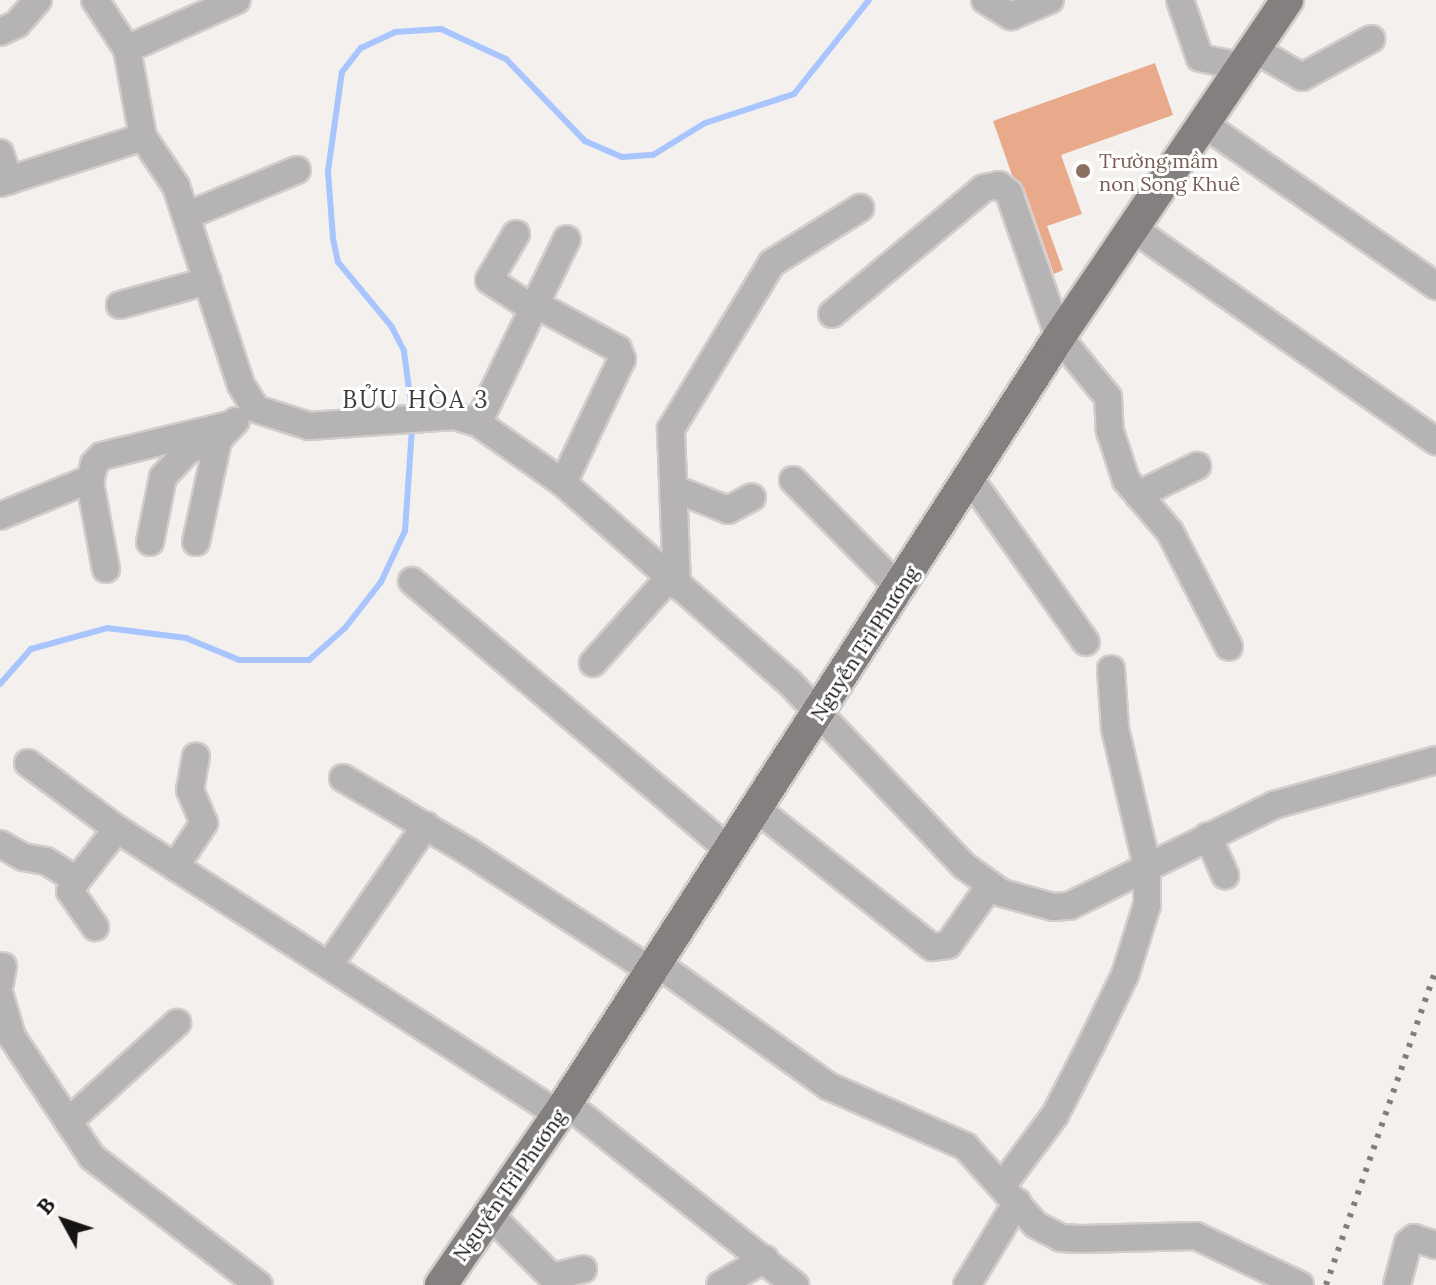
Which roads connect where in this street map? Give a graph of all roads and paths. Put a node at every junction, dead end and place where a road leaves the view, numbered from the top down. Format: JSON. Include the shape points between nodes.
{"nodes":[{"id":1,"x":38,"y":0,"type":"edge"},
{"id":2,"x":96,"y":0,"type":"edge"},
{"id":3,"x":237,"y":0,"type":"edge"},
{"id":4,"x":985,"y":0,"type":"edge"},
{"id":5,"x":1050,"y":0,"type":"edge"},
{"id":6,"x":1180,"y":0,"type":"edge"},
{"id":7,"x":1287,"y":0,"type":"edge"},
{"id":8,"x":0,"y":32,"type":"edge"},
{"id":9,"x":1371,"y":39,"type":"dead end"},
{"id":10,"x":127,"y":49,"type":"junction"},
{"id":11,"x":1246,"y":57,"type":"junction"},
{"id":12,"x":1201,"y":122,"type":"junction"},
{"id":13,"x":143,"y":137,"type":"junction"},
{"id":14,"x":0,"y":153,"type":"edge"},
{"id":15,"x":297,"y":170,"type":"dead end"},
{"id":16,"x":4,"y":182,"type":"edge"},
{"id":17,"x":860,"y":208,"type":"dead end"},
{"id":18,"x":186,"y":216,"type":"junction"},
{"id":19,"x":1131,"y":227,"type":"junction"},
{"id":20,"x":516,"y":234,"type":"dead end"},
{"id":21,"x":567,"y":239,"type":"dead end"},
{"id":22,"x":208,"y":281,"type":"junction"},
{"id":23,"x":1436,"y":286,"type":"edge"},
{"id":24,"x":120,"y":305,"type":"dead end"},
{"id":25,"x":536,"y":308,"type":"junction"},
{"id":26,"x":832,"y":314,"type":"dead end"},
{"id":27,"x":1059,"y":337,"type":"junction"},
{"id":28,"x":256,"y":409,"type":"junction"},
{"id":29,"x":478,"y":423,"type":"junction"},
{"id":30,"x":224,"y":432,"type":"junction"},
{"id":31,"x":1436,"y":441,"type":"edge"},
{"id":32,"x":1197,"y":466,"type":"dead end"},
{"id":33,"x":969,"y":477,"type":"junction"},
{"id":34,"x":90,"y":479,"type":"junction"},
{"id":35,"x":793,"y":480,"type":"dead end"},
{"id":36,"x":563,"y":483,"type":"junction"},
{"id":37,"x":675,"y":489,"type":"junction"},
{"id":38,"x":1138,"y":495,"type":"junction"},
{"id":39,"x":752,"y":497,"type":"dead end"},
{"id":40,"x":0,"y":516,"type":"edge"},
{"id":41,"x":150,"y":542,"type":"dead end"},
{"id":42,"x":196,"y":542,"type":"dead end"},
{"id":43,"x":106,"y":569,"type":"dead end"},
{"id":44,"x":412,"y":581,"type":"dead end"},
{"id":45,"x":673,"y":582,"type":"junction"},
{"id":46,"x":899,"y":588,"type":"junction"},
{"id":47,"x":1086,"y":642,"type":"dead end"},
{"id":48,"x":1229,"y":647,"type":"dead end"},
{"id":49,"x":593,"y":663,"type":"dead end"},
{"id":50,"x":1111,"y":669,"type":"dead end"},
{"id":51,"x":821,"y":710,"type":"junction"},
{"id":52,"x":196,"y":757,"type":"dead end"},
{"id":53,"x":1436,"y":760,"type":"edge"},
{"id":54,"x":28,"y":763,"type":"dead end"},
{"id":55,"x":343,"y":778,"type":"dead end"},
{"id":56,"x":757,"y":809,"type":"junction"},
{"id":57,"x":426,"y":825,"type":"junction"},
{"id":58,"x":117,"y":829,"type":"junction"},
{"id":59,"x":1208,"y":836,"type":"junction"},
{"id":60,"x":0,"y":844,"type":"edge"},
{"id":61,"x":729,"y":850,"type":"junction"},
{"id":62,"x":1147,"y":866,"type":"junction"},
{"id":63,"x":175,"y":867,"type":"junction"},
{"id":64,"x":1225,"y":875,"type":"dead end"},
{"id":65,"x":77,"y":880,"type":"junction"},
{"id":66,"x":990,"y":886,"type":"junction"},
{"id":67,"x":95,"y":927,"type":"dead end"},
{"id":68,"x":329,"y":965,"type":"junction"},
{"id":69,"x":653,"y":966,"type":"junction"},
{"id":70,"x":0,"y":996,"type":"edge"},
{"id":71,"x":177,"y":1023,"type":"dead end"},
{"id":72,"x":561,"y":1107,"type":"junction"},
{"id":73,"x":69,"y":1121,"type":"junction"},
{"id":74,"x":1009,"y":1194,"type":"junction"},
{"id":75,"x":488,"y":1213,"type":"junction"},
{"id":76,"x":1436,"y":1245,"type":"edge"},
{"id":77,"x":765,"y":1259,"type":"junction"},
{"id":78,"x":583,"y":1269,"type":"dead end"},
{"id":79,"x":259,"y":1285,"type":"edge"},
{"id":80,"x":441,"y":1285,"type":"edge"},
{"id":81,"x":720,"y":1285,"type":"edge"},
{"id":82,"x":795,"y":1285,"type":"edge"},
{"id":83,"x":967,"y":1285,"type":"edge"},
{"id":84,"x":1300,"y":1285,"type":"edge"},
{"id":85,"x":1397,"y":1285,"type":"edge"}],
"edges":[{"from":1,"to":8,"type":"street","via":[[17,24]]},
{"from":2,"to":10,"type":"street"},
{"from":3,"to":10,"type":"street"},
{"from":4,"to":5,"type":"street","via":[[1011,16]]},
{"from":6,"to":11,"type":"street","via":[[1200,58]]},
{"from":7,"to":11,"type":"main road","name":"Nguyễn Tri Phương"},
{"from":9,"to":11,"type":"street","via":[[1302,77]]},
{"from":10,"to":13,"type":"street"},
{"from":11,"to":12,"type":"main road","name":"Nguyễn Tri Phương"},
{"from":12,"to":19,"type":"main road","name":"Nguyễn Tri Phương"},
{"from":12,"to":23,"type":"street"},
{"from":13,"to":16,"type":"street"},
{"from":13,"to":18,"type":"street","via":[[176,186]]},
{"from":14,"to":16,"type":"street"},
{"from":15,"to":18,"type":"street"},
{"from":17,"to":37,"type":"street","via":[[772,263],[671,429]]},
{"from":18,"to":22,"type":"street"},
{"from":19,"to":27,"type":"main road","name":"Nguyễn Tri Phương"},
{"from":19,"to":31,"type":"street"},
{"from":20,"to":25,"type":"street","via":[[489,280]]},
{"from":21,"to":25,"type":"street"},
{"from":22,"to":24,"type":"street"},
{"from":22,"to":28,"type":"street","via":[[241,385]]},
{"from":25,"to":29,"type":"street"},
{"from":25,"to":36,"type":"street","via":[[618,349],[622,359]]},
{"from":26,"to":27,"type":"street","via":[[984,188],[999,185],[1009,193]]},
{"from":27,"to":33,"type":"main road","name":"Nguyễn Tri Phương"},
{"from":27,"to":38,"type":"street","via":[[1105,391],[1115,453]]},
{"from":28,"to":29,"type":"street","via":[[309,426],[425,416]]},
{"from":28,"to":30,"type":"street"},
{"from":29,"to":36,"type":"street"},
{"from":30,"to":34,"type":"street","via":[[102,456]]},
{"from":30,"to":41,"type":"street","via":[[172,462],[163,477]]},
{"from":30,"to":42,"type":"street"},
{"from":32,"to":38,"type":"street"},
{"from":33,"to":46,"type":"main road","name":"Nguyễn Tri Phương"},
{"from":33,"to":47,"type":"street"},
{"from":34,"to":40,"type":"street"},
{"from":34,"to":43,"type":"street"},
{"from":35,"to":46,"type":"street"},
{"from":36,"to":45,"type":"street"},
{"from":37,"to":39,"type":"street","via":[[728,510]]},
{"from":37,"to":45,"type":"street"},
{"from":38,"to":48,"type":"street","via":[[1170,532]]},
{"from":44,"to":61,"type":"street"},
{"from":45,"to":49,"type":"street"},
{"from":45,"to":51,"type":"street"},
{"from":46,"to":51,"type":"main road","name":"Nguyễn Tri Phương"},
{"from":50,"to":62,"type":"street","via":[[1115,728]]},
{"from":51,"to":56,"type":"main road","name":"Nguyễn Tri Phương"},
{"from":51,"to":66,"type":"street","via":[[911,811]]},
{"from":52,"to":63,"type":"street","via":[[190,790],[204,823]]},
{"from":53,"to":59,"type":"street","via":[[1274,805]]},
{"from":54,"to":58,"type":"street"},
{"from":55,"to":57,"type":"street"},
{"from":56,"to":61,"type":"main road","name":"Nguyễn Tri Phương"},
{"from":56,"to":66,"type":"street","via":[[932,947],[948,945]]},
{"from":57,"to":68,"type":"street"},
{"from":57,"to":69,"type":"street"},
{"from":58,"to":63,"type":"street"},
{"from":58,"to":65,"type":"street"},
{"from":59,"to":62,"type":"street"},
{"from":59,"to":64,"type":"street"},
{"from":60,"to":65,"type":"street","via":[[23,857],[46,861]]},
{"from":61,"to":69,"type":"main road","name":"Nguyễn Tri Phương"},
{"from":62,"to":66,"type":"street","via":[[1069,906],[1028,901]]},
{"from":62,"to":74,"type":"street","via":[[1147,905],[1125,975]]},
{"from":63,"to":68,"type":"street"},
{"from":65,"to":67,"type":"street","via":[[70,891]]},
{"from":68,"to":72,"type":"street"},
{"from":69,"to":72,"type":"main road","name":"Nguyễn Tri Phương"},
{"from":69,"to":74,"type":"street","via":[[828,1086],[956,1141]]},
{"from":70,"to":73,"type":"street","via":[[12,1037]]},
{"from":71,"to":73,"type":"street"},
{"from":72,"to":75,"type":"main road","name":"Nguyễn Tri Phương"},
{"from":72,"to":77,"type":"street"},
{"from":73,"to":79,"type":"street","via":[[92,1157]]},
{"from":74,"to":83,"type":"street"},
{"from":74,"to":84,"type":"street","via":[[1036,1225],[1061,1238],[1196,1236]]},
{"from":75,"to":78,"type":"street","via":[[552,1277]]},
{"from":75,"to":80,"type":"main road","name":"Nguyễn Tri Phương"},
{"from":76,"to":85,"type":"street","via":[[1414,1238],[1408,1243]]},
{"from":77,"to":81,"type":"street"},
{"from":77,"to":82,"type":"street"}]}
